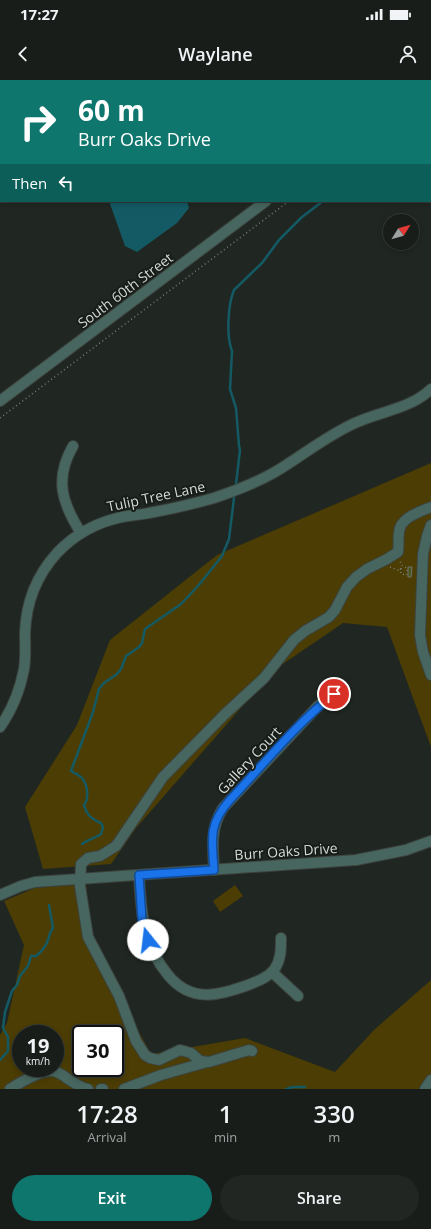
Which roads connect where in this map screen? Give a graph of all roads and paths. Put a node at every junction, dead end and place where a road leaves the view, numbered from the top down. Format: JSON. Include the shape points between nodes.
{"nodes":[{"id":1,"x":265,"y":202,"type":"edge"},
{"id":2,"x":288,"y":202,"type":"edge"},
{"id":3,"x":431,"y":388,"type":"edge"},
{"id":4,"x":0,"y":401,"type":"edge"},
{"id":5,"x":0,"y":418,"type":"edge"},
{"id":6,"x":73,"y":446,"type":"dead end"},
{"id":7,"x":431,"y":507,"type":"edge"},
{"id":8,"x":431,"y":525,"type":"edge"},
{"id":9,"x":81,"y":534,"type":"junction"},
{"id":10,"x":398,"y":552,"type":"junction"},
{"id":11,"x":382,"y":562,"type":"junction"},
{"id":12,"x":431,"y":675,"type":"edge"},
{"id":13,"x":343,"y":689,"type":"dead end"},
{"id":14,"x":0,"y":727,"type":"edge"},
{"id":15,"x":431,"y":841,"type":"edge"},
{"id":16,"x":214,"y":870,"type":"junction"},
{"id":17,"x":139,"y":875,"type":"junction"},
{"id":18,"x":81,"y":878,"type":"junction"},
{"id":19,"x":0,"y":895,"type":"edge"},
{"id":20,"x":281,"y":938,"type":"dead end"},
{"id":21,"x":272,"y":972,"type":"junction"},
{"id":22,"x":298,"y":996,"type":"dead end"},
{"id":23,"x":252,"y":1051,"type":"dead end"},
{"id":24,"x":209,"y":1062,"type":"junction"},
{"id":25,"x":431,"y":1080,"type":"edge"},
{"id":26,"x":10,"y":1089,"type":"edge"},
{"id":27,"x":88,"y":1089,"type":"edge"},
{"id":28,"x":124,"y":1089,"type":"edge"},
{"id":29,"x":425,"y":1089,"type":"edge"}],
"edges":[{"from":1,"to":4,"type":"street","name":"South 60th Street"},
{"from":2,"to":5,"type":"path"},
{"from":3,"to":9,"type":"street","name":"Tulip Tree Lane","via":[[406,406],[355,422],[274,473],[240,489],[211,499],[108,520]]},
{"from":6,"to":9,"type":"street","via":[[64,466],[62,489],[67,511]]},
{"from":7,"to":10,"type":"street","via":[[403,522],[399,531]]},
{"from":8,"to":12,"type":"street","via":[[423,554],[420,635]]},
{"from":9,"to":14,"type":"street","name":"Tulip Tree Lane","via":[[57,553],[40,576],[34,590],[27,618],[26,652],[21,683],[10,712]]},
{"from":10,"to":11,"type":"street"},
{"from":10,"to":11,"type":"path","via":[[401,565],[407,568],[407,575],[401,574],[401,567],[400,571]]},
{"from":11,"to":18,"type":"street","via":[[356,577],[347,587],[329,618],[294,640],[264,678],[163,777],[116,846],[100,856],[88,858],[81,864]]},
{"from":13,"to":16,"type":"street","name":"Gallery Court","via":[[318,706],[223,808],[213,833]]},
{"from":15,"to":16,"type":"street","name":"Burr Oaks Drive","via":[[406,850],[356,860]]},
{"from":16,"to":17,"type":"street","name":"Burr Oaks Drive"},
{"from":17,"to":18,"type":"street","name":"Burr Oaks Drive"},
{"from":17,"to":21,"type":"street","via":[[142,920],[148,940],[165,971],[179,985],[201,994],[216,995],[259,981]]},
{"from":18,"to":19,"type":"street","name":"Burr Oaks Drive","via":[[35,882]]},
{"from":18,"to":24,"type":"street","via":[[88,937],[119,996],[136,1041],[145,1055],[159,1060],[180,1050],[191,1053],[200,1061]]},
{"from":20,"to":21,"type":"street","via":[[279,960]]},
{"from":21,"to":22,"type":"street"},
{"from":23,"to":24,"type":"street"},
{"from":24,"to":28,"type":"street","via":[[161,1075]]},
{"from":25,"to":29,"type":"street"},
{"from":26,"to":27,"type":"street","via":[[39,1074],[51,1071],[77,1086]]}]}
